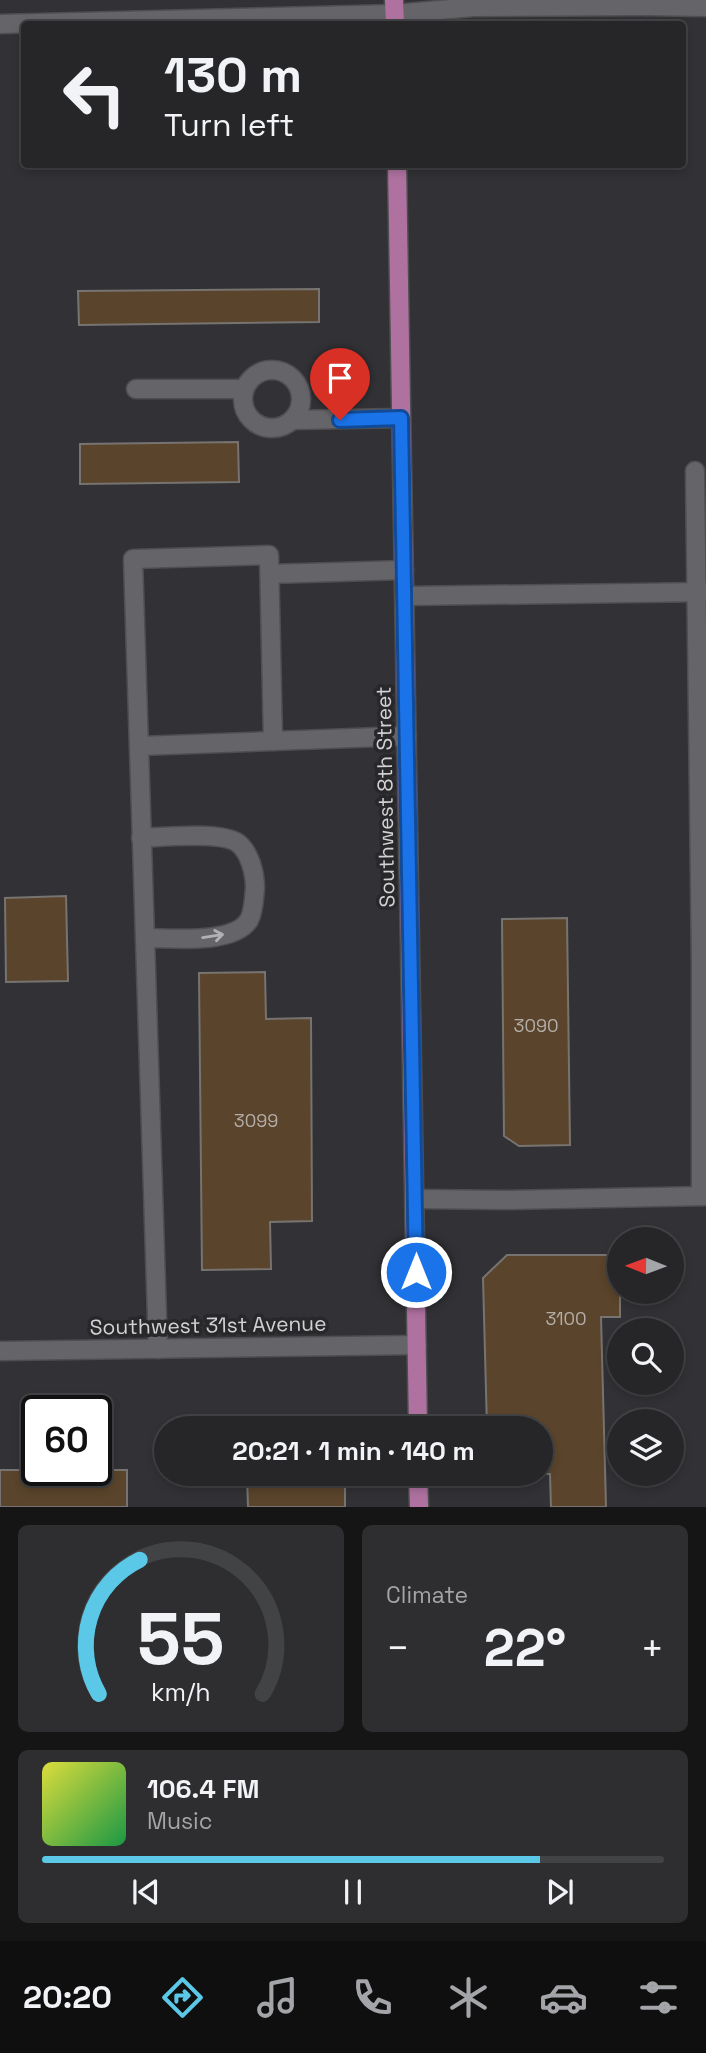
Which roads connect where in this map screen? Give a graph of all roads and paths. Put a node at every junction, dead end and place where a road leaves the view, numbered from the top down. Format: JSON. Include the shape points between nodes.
{"nodes":[{"id":1,"x":647,"y":3,"type":"edge"},
{"id":2,"x":706,"y":7,"type":"edge"},
{"id":3,"x":395,"y":13,"type":"edge"},
{"id":4,"x":108,"y":21,"type":"edge"},
{"id":5,"x":21,"y":23,"type":"edge"},
{"id":6,"x":0,"y":24,"type":"edge"},
{"id":7,"x":397,"y":168,"type":"edge"},
{"id":8,"x":136,"y":389,"type":"dead end"},
{"id":9,"x":244,"y":389,"type":"junction"},
{"id":10,"x":401,"y":418,"type":"junction"},
{"id":11,"x":292,"y":420,"type":"junction"},
{"id":12,"x":695,"y":471,"type":"dead end"},
{"id":13,"x":404,"y":570,"type":"junction"},
{"id":14,"x":270,"y":574,"type":"junction"},
{"id":15,"x":701,"y":592,"type":"edge"},
{"id":16,"x":405,"y":596,"type":"junction"},
{"id":17,"x":407,"y":736,"type":"junction"},
{"id":18,"x":273,"y":741,"type":"junction"},
{"id":19,"x":139,"y":746,"type":"junction"},
{"id":20,"x":141,"y":838,"type":"junction"},
{"id":21,"x":145,"y":938,"type":"junction"},
{"id":22,"x":703,"y":1196,"type":"edge"},
{"id":23,"x":416,"y":1199,"type":"junction"},
{"id":24,"x":417,"y":1345,"type":"junction"},
{"id":25,"x":158,"y":1349,"type":"junction"},
{"id":26,"x":0,"y":1351,"type":"edge"},
{"id":27,"x":418,"y":1416,"type":"edge"},
{"id":28,"x":418,"y":1486,"type":"edge"},
{"id":29,"x":419,"y":1507,"type":"edge"}],
"edges":[{"from":1,"to":2,"type":"street"},
{"from":1,"to":3,"type":"street"},
{"from":3,"to":4,"type":"street"},
{"from":5,"to":6,"type":"street"},
{"from":7,"to":10,"type":"main road","name":"Southwest 8th Street"},
{"from":8,"to":9,"type":"street"},
{"from":9,"to":11,"type":"street","via":[[244,408],[256,424],[274,429]]},
{"from":9,"to":11,"type":"street","via":[[265,370],[292,378],[301,404]]},
{"from":10,"to":11,"type":"street"},
{"from":10,"to":13,"type":"main road","name":"Southwest 8th Street"},
{"from":12,"to":15,"type":"street"},
{"from":13,"to":14,"type":"street"},
{"from":13,"to":16,"type":"main road","name":"Southwest 8th Street"},
{"from":14,"to":18,"type":"street"},
{"from":14,"to":19,"type":"street","via":[[269,555],[132,559]]},
{"from":15,"to":16,"type":"street"},
{"from":15,"to":22,"type":"street"},
{"from":16,"to":17,"type":"main road","name":"Southwest 8th Street"},
{"from":17,"to":18,"type":"street"},
{"from":17,"to":23,"type":"main road","name":"Southwest 8th Street"},
{"from":18,"to":19,"type":"street"},
{"from":19,"to":20,"type":"street"},
{"from":20,"to":21,"type":"street"},
{"from":21,"to":20,"type":"street","one_way":true,"via":[[205,938],[238,929],[248,921],[255,879],[249,857],[237,842],[211,836]]},
{"from":21,"to":25,"type":"street"},
{"from":22,"to":23,"type":"street"},
{"from":23,"to":24,"type":"main road","name":"Southwest 8th Street"},
{"from":24,"to":25,"type":"street","name":"Southwest 31st Avenue"},
{"from":24,"to":27,"type":"main road","name":"Southwest 8th Street"},
{"from":25,"to":26,"type":"street","name":"Southwest 31st Avenue"},
{"from":28,"to":29,"type":"main road"}]}
